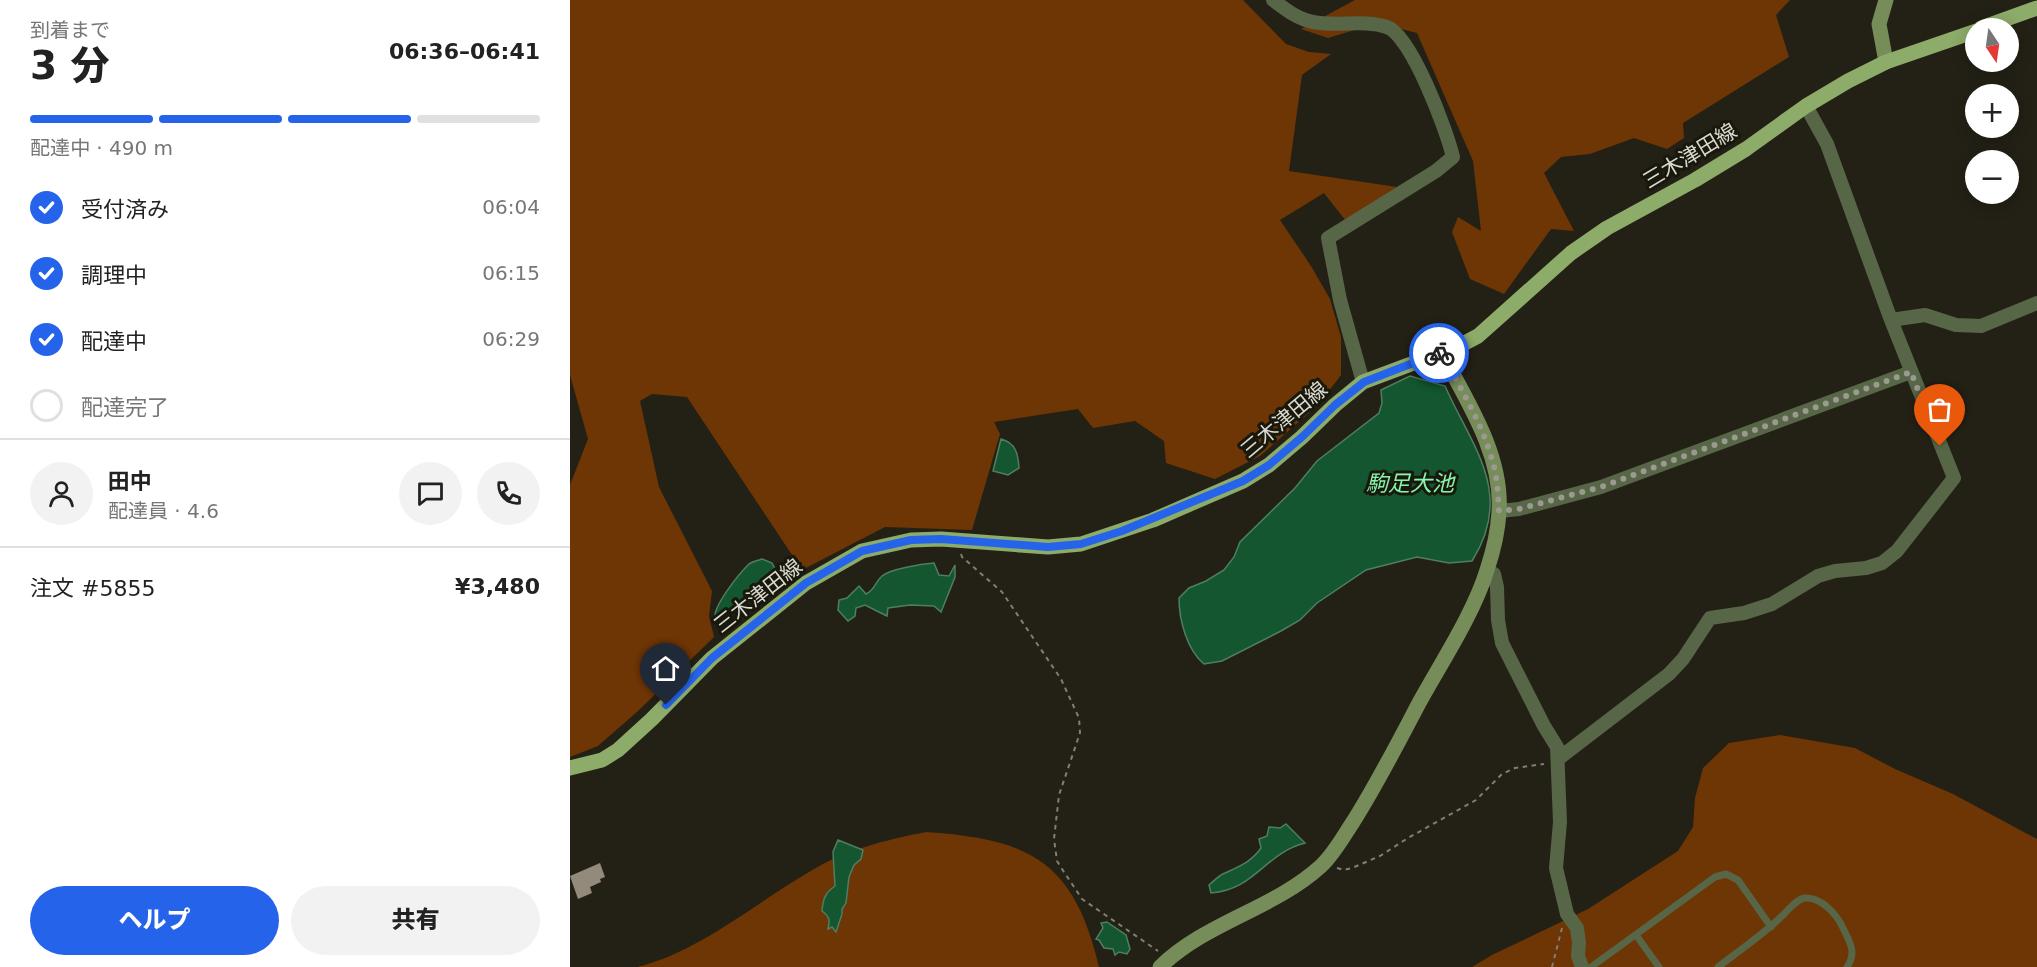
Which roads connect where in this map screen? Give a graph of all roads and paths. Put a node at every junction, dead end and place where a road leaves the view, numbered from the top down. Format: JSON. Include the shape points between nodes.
{"nodes":[{"id":1,"x":1273,"y":0,"type":"edge"},
{"id":2,"x":1886,"y":0,"type":"edge"},
{"id":3,"x":2037,"y":8,"type":"edge"},
{"id":4,"x":2009,"y":18,"type":"edge"},
{"id":5,"x":1965,"y":35,"type":"edge"},
{"id":6,"x":1886,"y":63,"type":"junction"},
{"id":7,"x":1806,"y":106,"type":"junction"},
{"id":8,"x":2037,"y":303,"type":"edge"},
{"id":9,"x":1891,"y":320,"type":"junction"},
{"id":10,"x":1441,"y":352,"type":"junction"},
{"id":11,"x":1911,"y":372,"type":"junction"},
{"id":12,"x":1364,"y":382,"type":"junction"},
{"id":13,"x":1499,"y":511,"type":"junction"},
{"id":14,"x":960,"y":540,"type":"junction"},
{"id":15,"x":1487,"y":571,"type":"junction"},
{"id":16,"x":1558,"y":759,"type":"junction"},
{"id":17,"x":570,"y":768,"type":"edge"},
{"id":18,"x":1322,"y":865,"type":"junction"},
{"id":19,"x":1567,"y":914,"type":"junction"},
{"id":20,"x":1771,"y":927,"type":"junction"},
{"id":21,"x":1636,"y":935,"type":"junction"},
{"id":22,"x":1172,"y":955,"type":"junction"},
{"id":23,"x":1160,"y":967,"type":"edge"},
{"id":24,"x":1552,"y":967,"type":"edge"},
{"id":25,"x":1582,"y":967,"type":"edge"},
{"id":26,"x":1591,"y":967,"type":"edge"},
{"id":27,"x":1659,"y":967,"type":"edge"},
{"id":28,"x":1718,"y":967,"type":"edge"},
{"id":29,"x":1847,"y":967,"type":"edge"}],
"edges":[{"from":1,"to":12,"type":"street","via":[[1312,22],[1362,23],[1388,27],[1398,34],[1449,138],[1453,157],[1328,238],[1340,300]]},
{"from":2,"to":6,"type":"street","via":[[1879,24]]},
{"from":3,"to":4,"type":"main road"},
{"from":5,"to":6,"type":"main road","name":"三木津田線"},
{"from":6,"to":7,"type":"main road","name":"三木津田線"},
{"from":7,"to":9,"type":"street","via":[[1827,144]]},
{"from":7,"to":10,"type":"main road","name":"三木津田線","via":[[1695,180],[1607,228],[1571,253],[1478,336]]},
{"from":8,"to":9,"type":"street","via":[[1981,326],[1956,325],[1925,315]]},
{"from":9,"to":11,"type":"street"},
{"from":10,"to":12,"type":"main road","name":"三木津田線"},
{"from":10,"to":13,"type":"street","via":[[1477,419],[1491,457]]},
{"from":11,"to":13,"type":"street","via":[[1601,487]]},
{"from":11,"to":16,"type":"street","via":[[1953,478],[1897,551],[1882,563],[1818,576],[1772,604],[1710,618],[1669,674]]},
{"from":12,"to":14,"type":"main road","name":"三木津田線","via":[[1269,465],[1243,481],[1153,520],[1081,544],[1048,547]]},
{"from":13,"to":15,"type":"street"},
{"from":14,"to":17,"type":"main road","name":"三木津田線","via":[[911,540],[862,551],[835,566],[806,583],[712,658],[618,750],[602,760]]},
{"from":14,"to":22,"type":"path","via":[[962,557],[1002,592],[1062,679],[1080,718],[1080,733],[1059,795],[1054,839],[1062,869],[1082,899],[1155,950]]},
{"from":15,"to":16,"type":"street","via":[[1494,573],[1497,587],[1502,643],[1557,747]]},
{"from":15,"to":18,"type":"street","via":[[1369,796]]},
{"from":16,"to":18,"type":"path","via":[[1502,774],[1476,800],[1371,860],[1344,870]]},
{"from":16,"to":19,"type":"street","via":[[1560,822],[1556,868]]},
{"from":18,"to":22,"type":"street","via":[[1293,887]]},
{"from":19,"to":24,"type":"path"},
{"from":19,"to":25,"type":"street","via":[[1577,928]]},
{"from":20,"to":21,"type":"lane","via":[[1738,880],[1726,874]]},
{"from":20,"to":28,"type":"lane"},
{"from":20,"to":29,"type":"lane","via":[[1804,898],[1821,901],[1841,923],[1851,946],[1852,959]]},
{"from":21,"to":26,"type":"lane"},
{"from":21,"to":27,"type":"lane"},
{"from":22,"to":23,"type":"street"}]}
